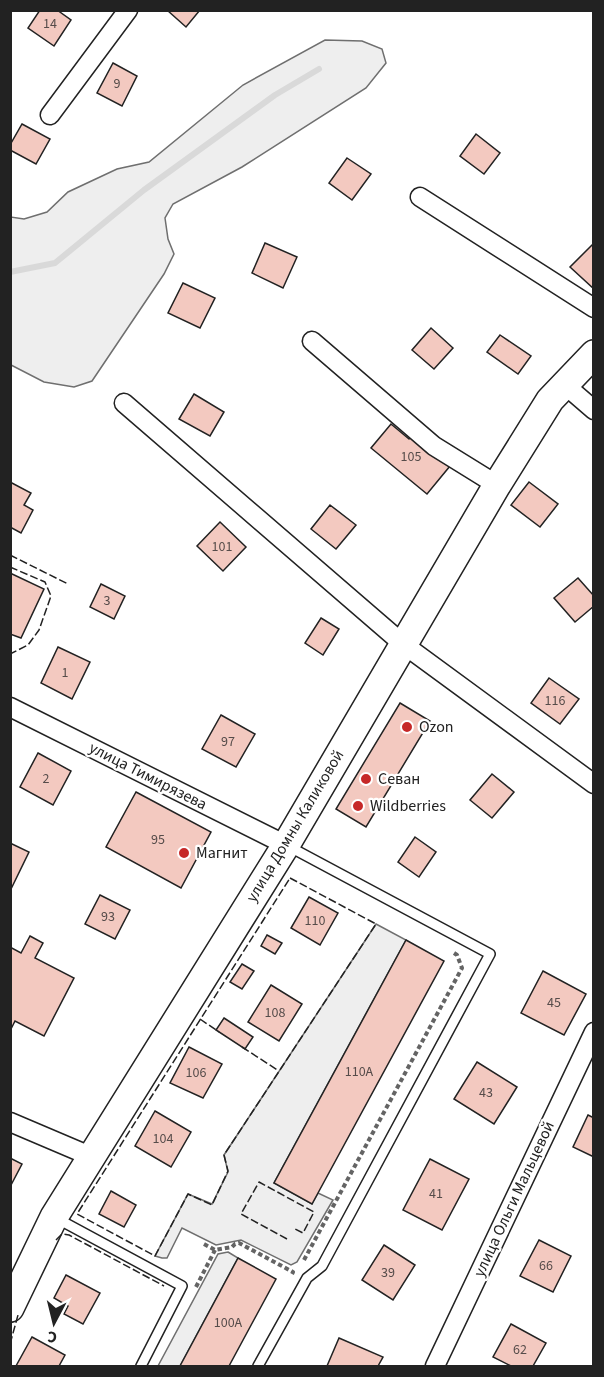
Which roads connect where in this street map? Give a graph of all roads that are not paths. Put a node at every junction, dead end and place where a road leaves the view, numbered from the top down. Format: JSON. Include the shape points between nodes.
{"nodes":[{"id":1,"x":128,"y":10,"type":"edge"},
{"id":2,"x":50,"y":115,"type":"dead end"},
{"id":3,"x":420,"y":197,"type":"dead end"},
{"id":4,"x":594,"y":308,"type":"edge"},
{"id":5,"x":312,"y":341,"type":"dead end"},
{"id":6,"x":594,"y":354,"type":"edge"},
{"id":7,"x":566,"y":385,"type":"junction"},
{"id":8,"x":124,"y":403,"type":"dead end"},
{"id":9,"x":594,"y":411,"type":"edge"},
{"id":10,"x":497,"y":485,"type":"junction"},
{"id":11,"x":403,"y":644,"type":"junction"},
{"id":12,"x":10,"y":707,"type":"edge"},
{"id":13,"x":594,"y":784,"type":"edge"},
{"id":14,"x":286,"y":845,"type":"junction"},
{"id":15,"x":594,"y":1032,"type":"edge"},
{"id":16,"x":10,"y":1122,"type":"edge"},
{"id":17,"x":90,"y":1156,"type":"junction"},
{"id":18,"x":54,"y":1217,"type":"junction"},
{"id":19,"x":10,"y":1308,"type":"edge"},
{"id":20,"x":141,"y":1366,"type":"edge"},
{"id":21,"x":258,"y":1366,"type":"edge"},
{"id":22,"x":435,"y":1366,"type":"edge"}],
"edges":[{"from":1,"to":2,"type":"street"},
{"from":3,"to":4,"type":"street"},
{"from":5,"to":10,"type":"street","via":[[435,446]]},
{"from":6,"to":7,"type":"main road","name":"улица Домны Каликовой"},
{"from":7,"to":9,"type":"street"},
{"from":7,"to":10,"type":"main road","name":"улица Домны Каликовой","via":[[550,400]]},
{"from":8,"to":11,"type":"street"},
{"from":10,"to":11,"type":"main road","name":"улица Домны Каликовой"},
{"from":11,"to":13,"type":"street"},
{"from":11,"to":14,"type":"main road","name":"улица Домны Каликовой"},
{"from":12,"to":14,"type":"street","name":"улица Тимирязева"},
{"from":14,"to":17,"type":"main road","name":"улица Домны Каликовой"},
{"from":14,"to":21,"type":"lane","via":[[490,954],[322,1266],[307,1278]]},
{"from":15,"to":22,"type":"street","name":"улица Ольги Мальцевой"},
{"from":16,"to":17,"type":"street"},
{"from":17,"to":18,"type":"main road","name":"улица Домны Каликовой"},
{"from":18,"to":19,"type":"main road","name":"улица Домны Каликовой"},
{"from":18,"to":20,"type":"lane","via":[[182,1286]]}]}
